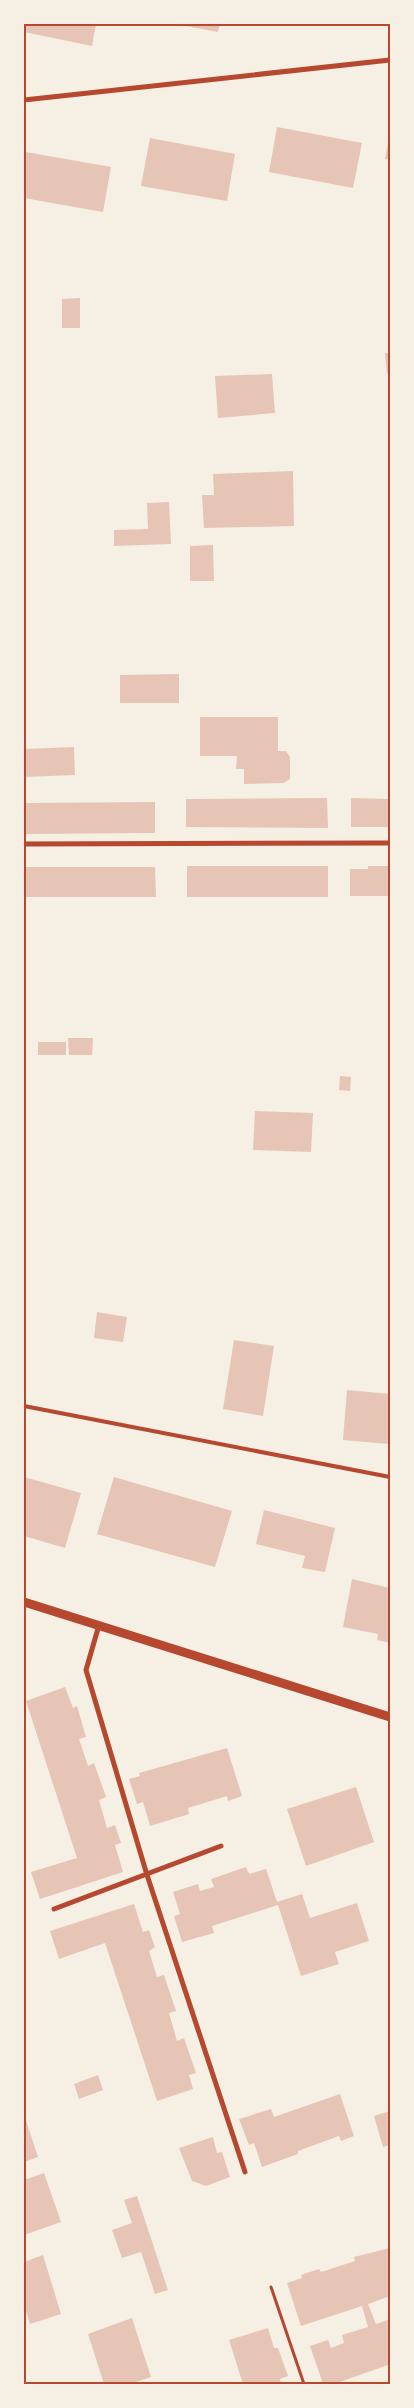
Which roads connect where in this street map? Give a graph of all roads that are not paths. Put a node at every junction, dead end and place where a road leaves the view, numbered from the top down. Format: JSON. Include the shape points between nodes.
{"nodes":[{"id":1,"x":390,"y":60,"type":"edge"},
{"id":2,"x":24,"y":100,"type":"edge"},
{"id":3,"x":390,"y":843,"type":"edge"},
{"id":4,"x":24,"y":844,"type":"edge"},
{"id":5,"x":24,"y":1406,"type":"edge"},
{"id":6,"x":390,"y":1477,"type":"edge"},
{"id":7,"x":24,"y":1602,"type":"edge"},
{"id":8,"x":24,"y":1607,"type":"edge"},
{"id":9,"x":39,"y":1609,"type":"junction"},
{"id":10,"x":99,"y":1626,"type":"junction"},
{"id":11,"x":390,"y":1717,"type":"edge"},
{"id":12,"x":221,"y":1846,"type":"dead end"},
{"id":13,"x":147,"y":1875,"type":"junction"},
{"id":14,"x":54,"y":1909,"type":"dead end"},
{"id":15,"x":245,"y":2172,"type":"dead end"}],
"edges":[{"from":1,"to":2,"type":"street"},
{"from":3,"to":4,"type":"street"},
{"from":5,"to":6,"type":"lane"},
{"from":7,"to":9,"type":"street"},
{"from":8,"to":9,"type":"street"},
{"from":9,"to":10,"type":"street"},
{"from":10,"to":11,"type":"street"},
{"from":10,"to":13,"type":"street","via":[[86,1670]]},
{"from":12,"to":13,"type":"street"},
{"from":13,"to":14,"type":"street"},
{"from":13,"to":15,"type":"street"}]}
